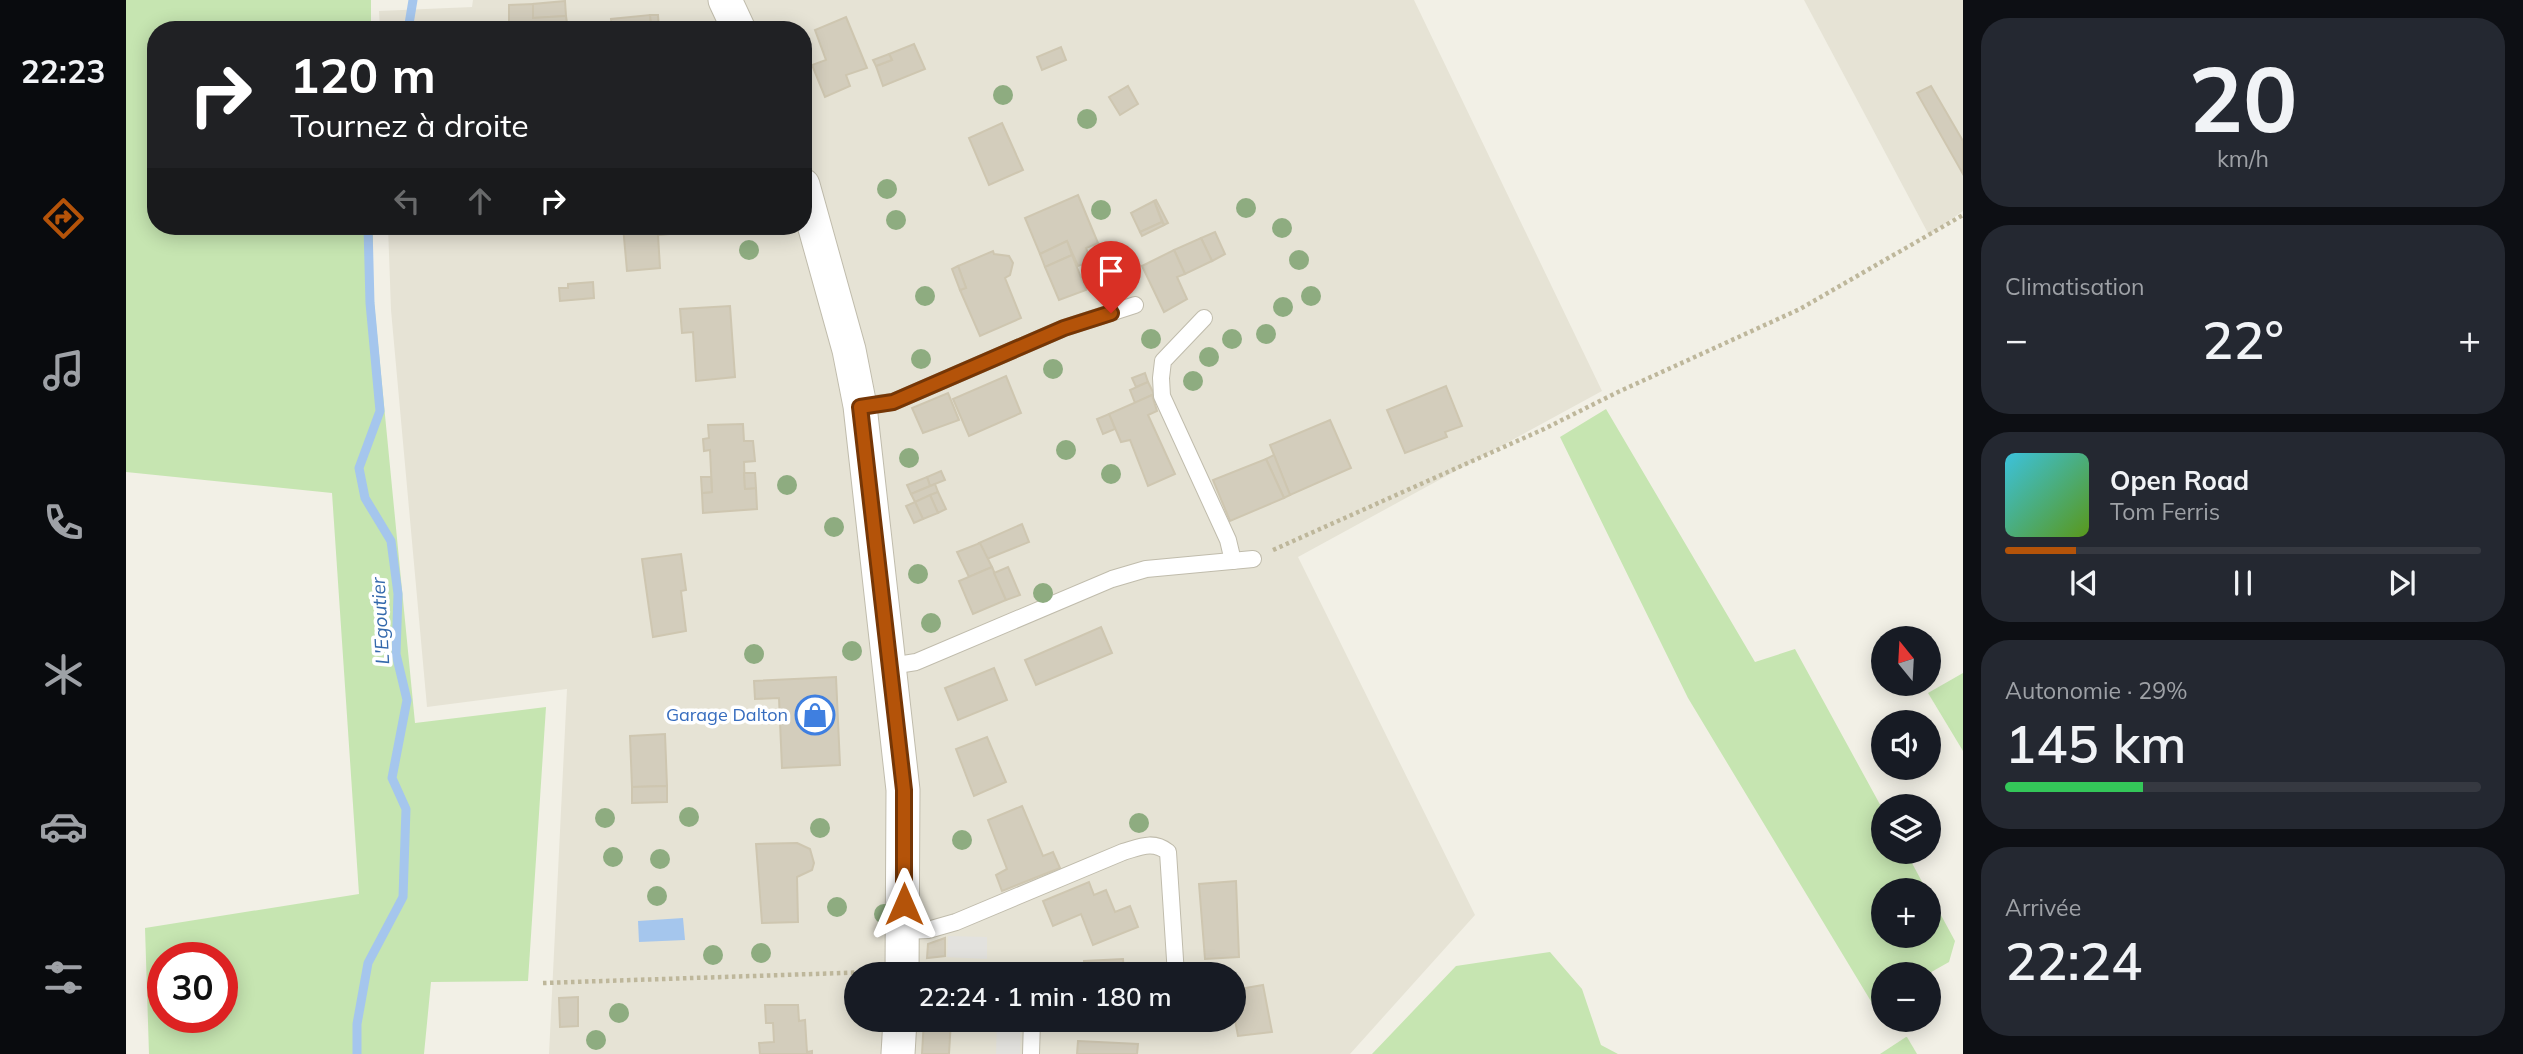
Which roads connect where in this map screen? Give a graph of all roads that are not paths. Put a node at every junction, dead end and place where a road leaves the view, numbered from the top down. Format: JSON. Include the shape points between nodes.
{"nodes":[{"id":1,"x":725,"y":0,"type":"edge"},
{"id":2,"x":735,"y":21,"type":"edge"},
{"id":3,"x":812,"y":217,"type":"edge"},
{"id":4,"x":1135,"y":305,"type":"dead end"},
{"id":5,"x":1204,"y":318,"type":"dead end"},
{"id":6,"x":860,"y":407,"type":"junction"},
{"id":7,"x":1254,"y":559,"type":"road end"},
{"id":8,"x":1233,"y":561,"type":"junction"},
{"id":9,"x":891,"y":666,"type":"junction"},
{"id":10,"x":904,"y":931,"type":"junction"},
{"id":11,"x":903,"y":962,"type":"edge"},
{"id":12,"x":1175,"y":962,"type":"edge"},
{"id":13,"x":899,"y":1032,"type":"edge"},
{"id":14,"x":1032,"y":1032,"type":"edge"},
{"id":15,"x":898,"y":1054,"type":"edge"},
{"id":16,"x":1031,"y":1054,"type":"edge"}],
"edges":[{"from":1,"to":2,"type":"street"},
{"from":3,"to":6,"type":"street"},
{"from":4,"to":6,"type":"lane","via":[[1064,328],[893,402]]},
{"from":5,"to":8,"type":"lane","via":[[1163,361],[1163,396],[1228,540]]},
{"from":6,"to":9,"type":"street"},
{"from":7,"to":8,"type":"lane"},
{"from":8,"to":9,"type":"lane","via":[[1146,569],[1112,579],[916,662]]},
{"from":9,"to":10,"type":"street","via":[[904,790]]},
{"from":10,"to":11,"type":"street"},
{"from":10,"to":12,"type":"lane","via":[[956,922],[1148,844],[1168,852]]},
{"from":13,"to":15,"type":"street"},
{"from":14,"to":16,"type":"lane"}]}
